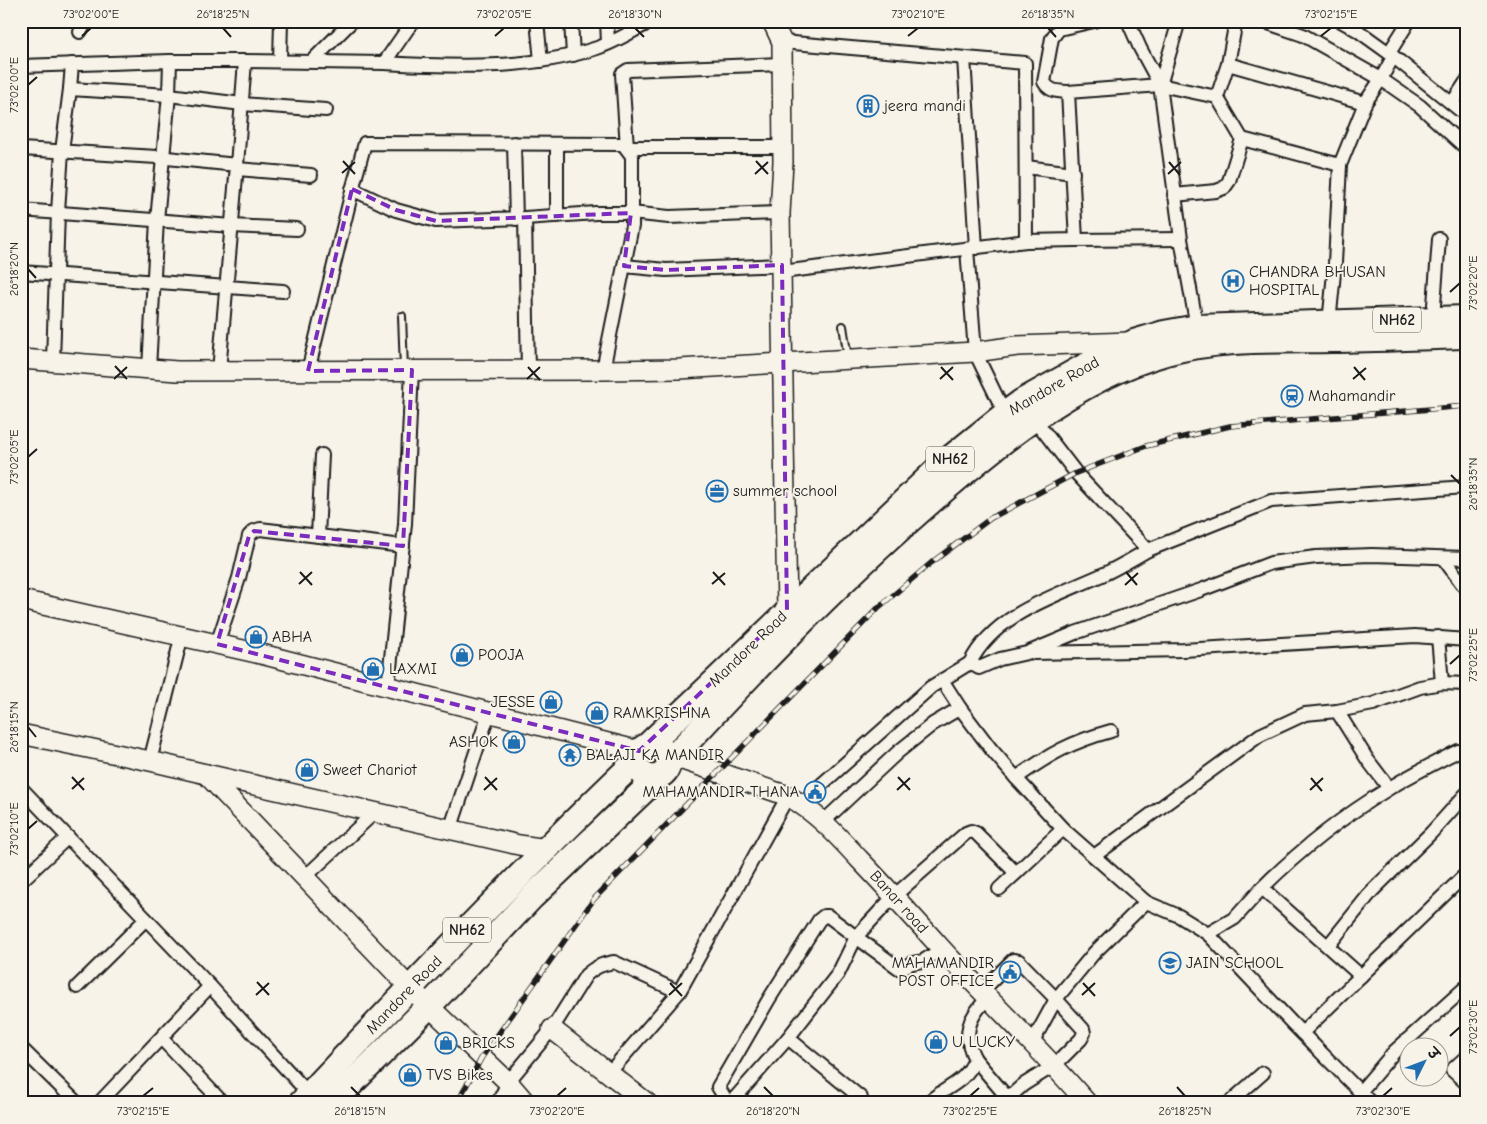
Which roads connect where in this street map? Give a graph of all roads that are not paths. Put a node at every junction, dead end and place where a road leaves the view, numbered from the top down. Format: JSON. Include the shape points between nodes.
{"nodes":[{"id":1,"x":281,"y":21,"type":"edge"},
{"id":2,"x":352,"y":21,"type":"edge"},
{"id":3,"x":413,"y":21,"type":"edge"},
{"id":4,"x":537,"y":21,"type":"edge"},
{"id":5,"x":571,"y":21,"type":"edge"},
{"id":6,"x":607,"y":21,"type":"edge"},
{"id":7,"x":652,"y":21,"type":"edge"},
{"id":8,"x":772,"y":21,"type":"edge"},
{"id":9,"x":1094,"y":21,"type":"edge"},
{"id":10,"x":1128,"y":21,"type":"edge"},
{"id":11,"x":1179,"y":21,"type":"edge"},
{"id":12,"x":1236,"y":21,"type":"edge"},
{"id":13,"x":1262,"y":21,"type":"edge"},
{"id":14,"x":1341,"y":21,"type":"edge"},
{"id":15,"x":1409,"y":21,"type":"edge"},
{"id":16,"x":1358,"y":26,"type":"edge"},
{"id":17,"x":782,"y":42,"type":"junction"},
{"id":18,"x":608,"y":43,"type":"junction"},
{"id":19,"x":573,"y":54,"type":"junction"},
{"id":20,"x":1391,"y":55,"type":"junction"},
{"id":21,"x":964,"y":58,"type":"junction"},
{"id":22,"x":170,"y":61,"type":"junction"},
{"id":23,"x":245,"y":61,"type":"junction"},
{"id":24,"x":280,"y":61,"type":"junction"},
{"id":25,"x":312,"y":61,"type":"junction"},
{"id":26,"x":541,"y":61,"type":"junction"},
{"id":27,"x":384,"y":63,"type":"junction"},
{"id":28,"x":72,"y":64,"type":"junction"},
{"id":29,"x":782,"y":64,"type":"junction"},
{"id":30,"x":1228,"y":64,"type":"junction"},
{"id":31,"x":21,"y":66,"type":"edge"},
{"id":32,"x":1382,"y":79,"type":"junction"},
{"id":33,"x":1466,"y":82,"type":"edge"},
{"id":34,"x":1160,"y":85,"type":"junction"},
{"id":35,"x":70,"y":89,"type":"junction"},
{"id":36,"x":1068,"y":92,"type":"junction"},
{"id":37,"x":169,"y":95,"type":"junction"},
{"id":38,"x":1217,"y":97,"type":"junction"},
{"id":39,"x":1365,"y":103,"type":"junction"},
{"id":40,"x":1452,"y":103,"type":"junction"},
{"id":41,"x":242,"y":104,"type":"junction"},
{"id":42,"x":326,"y":110,"type":"dead end"},
{"id":43,"x":1466,"y":115,"type":"edge"},
{"id":44,"x":1242,"y":139,"type":"junction"},
{"id":45,"x":514,"y":143,"type":"junction"},
{"id":46,"x":557,"y":144,"type":"junction"},
{"id":47,"x":627,"y":147,"type":"junction"},
{"id":48,"x":783,"y":147,"type":"junction"},
{"id":49,"x":1466,"y":148,"type":"edge"},
{"id":50,"x":21,"y":149,"type":"edge"},
{"id":51,"x":62,"y":151,"type":"junction"},
{"id":52,"x":162,"y":158,"type":"junction"},
{"id":53,"x":1340,"y":165,"type":"junction"},
{"id":54,"x":237,"y":167,"type":"junction"},
{"id":55,"x":1026,"y":167,"type":"junction"},
{"id":56,"x":1073,"y":173,"type":"junction"},
{"id":57,"x":311,"y":175,"type":"dead end"},
{"id":58,"x":352,"y":189,"type":"junction"},
{"id":59,"x":1174,"y":195,"type":"junction"},
{"id":60,"x":21,"y":210,"type":"edge"},
{"id":61,"x":58,"y":212,"type":"junction"},
{"id":62,"x":631,"y":213,"type":"junction"},
{"id":63,"x":780,"y":213,"type":"junction"},
{"id":64,"x":558,"y":216,"type":"junction"},
{"id":65,"x":521,"y":218,"type":"junction"},
{"id":66,"x":158,"y":220,"type":"junction"},
{"id":67,"x":232,"y":226,"type":"junction"},
{"id":68,"x":297,"y":229,"type":"dead end"},
{"id":69,"x":1181,"y":239,"type":"junction"},
{"id":70,"x":1439,"y":239,"type":"dead end"},
{"id":71,"x":1076,"y":240,"type":"junction"},
{"id":72,"x":1026,"y":242,"type":"junction"},
{"id":73,"x":971,"y":248,"type":"junction"},
{"id":74,"x":624,"y":266,"type":"junction"},
{"id":75,"x":782,"y":268,"type":"junction"},
{"id":76,"x":21,"y":272,"type":"edge"},
{"id":77,"x":56,"y":275,"type":"junction"},
{"id":78,"x":154,"y":281,"type":"junction"},
{"id":79,"x":226,"y":288,"type":"junction"},
{"id":80,"x":283,"y":291,"type":"dead end"},
{"id":81,"x":402,"y":316,"type":"dead end"},
{"id":82,"x":1433,"y":318,"type":"junction"},
{"id":83,"x":1466,"y":318,"type":"edge"},
{"id":84,"x":1329,"y":323,"type":"junction"},
{"id":85,"x":843,"y":326,"type":"dead end"},
{"id":86,"x":1197,"y":327,"type":"junction"},
{"id":87,"x":1466,"y":336,"type":"edge"},
{"id":88,"x":1134,"y":342,"type":"junction"},
{"id":89,"x":975,"y":352,"type":"junction"},
{"id":90,"x":21,"y":359,"type":"edge"},
{"id":91,"x":848,"y":359,"type":"junction"},
{"id":92,"x":53,"y":361,"type":"junction"},
{"id":93,"x":784,"y":363,"type":"junction"},
{"id":94,"x":149,"y":369,"type":"junction"},
{"id":95,"x":408,"y":370,"type":"junction"},
{"id":96,"x":528,"y":370,"type":"junction"},
{"id":97,"x":603,"y":370,"type":"junction"},
{"id":98,"x":219,"y":371,"type":"junction"},
{"id":99,"x":308,"y":371,"type":"junction"},
{"id":100,"x":1020,"y":412,"type":"junction"},
{"id":101,"x":322,"y":455,"type":"dead end"},
{"id":102,"x":1466,"y":487,"type":"edge"},
{"id":103,"x":318,"y":536,"type":"junction"},
{"id":104,"x":403,"y":546,"type":"junction"},
{"id":105,"x":1148,"y":550,"type":"junction"},
{"id":106,"x":1443,"y":558,"type":"junction"},
{"id":107,"x":1466,"y":558,"type":"edge"},
{"id":108,"x":1466,"y":589,"type":"edge"},
{"id":109,"x":21,"y":600,"type":"edge"},
{"id":110,"x":787,"y":611,"type":"junction"},
{"id":111,"x":182,"y":636,"type":"junction"},
{"id":112,"x":1438,"y":637,"type":"junction"},
{"id":113,"x":1466,"y":640,"type":"edge"},
{"id":114,"x":217,"y":644,"type":"junction"},
{"id":115,"x":1027,"y":653,"type":"junction"},
{"id":116,"x":970,"y":663,"type":"junction"},
{"id":117,"x":942,"y":680,"type":"junction"},
{"id":118,"x":1442,"y":683,"type":"junction"},
{"id":119,"x":1466,"y":684,"type":"edge"},
{"id":120,"x":388,"y":687,"type":"junction"},
{"id":121,"x":960,"y":708,"type":"junction"},
{"id":122,"x":1337,"y":711,"type":"junction"},
{"id":123,"x":489,"y":713,"type":"junction"},
{"id":124,"x":1111,"y":730,"type":"dead end"},
{"id":125,"x":21,"y":734,"type":"edge"},
{"id":126,"x":1458,"y":751,"type":"dead end"},
{"id":127,"x":641,"y":752,"type":"junction"},
{"id":128,"x":150,"y":761,"type":"junction"},
{"id":129,"x":667,"y":766,"type":"junction"},
{"id":130,"x":206,"y":774,"type":"junction"},
{"id":131,"x":1016,"y":778,"type":"junction"},
{"id":132,"x":21,"y":788,"type":"edge"},
{"id":133,"x":1389,"y":788,"type":"junction"},
{"id":134,"x":1466,"y":794,"type":"edge"},
{"id":135,"x":795,"y":800,"type":"junction"},
{"id":136,"x":374,"y":813,"type":"junction"},
{"id":137,"x":824,"y":822,"type":"junction"},
{"id":138,"x":1063,"y":829,"type":"junction"},
{"id":139,"x":450,"y":830,"type":"junction"},
{"id":140,"x":68,"y":837,"type":"junction"},
{"id":141,"x":547,"y":849,"type":"junction"},
{"id":142,"x":1094,"y":856,"type":"junction"},
{"id":143,"x":1016,"y":873,"type":"junction"},
{"id":144,"x":1466,"y":874,"type":"edge"},
{"id":145,"x":305,"y":877,"type":"junction"},
{"id":146,"x":21,"y":881,"type":"edge"},
{"id":147,"x":1262,"y":888,"type":"junction"},
{"id":148,"x":999,"y":889,"type":"dead end"},
{"id":149,"x":894,"y":896,"type":"junction"},
{"id":150,"x":1146,"y":902,"type":"junction"},
{"id":151,"x":146,"y":919,"type":"junction"},
{"id":152,"x":1208,"y":934,"type":"junction"},
{"id":153,"x":856,"y":937,"type":"junction"},
{"id":154,"x":1328,"y":946,"type":"junction"},
{"id":155,"x":942,"y":949,"type":"junction"},
{"id":156,"x":1361,"y":976,"type":"junction"},
{"id":157,"x":210,"y":986,"type":"junction"},
{"id":158,"x":77,"y":987,"type":"dead end"},
{"id":159,"x":1466,"y":987,"type":"edge"},
{"id":160,"x":410,"y":988,"type":"junction"},
{"id":161,"x":679,"y":992,"type":"junction"},
{"id":162,"x":985,"y":994,"type":"junction"},
{"id":163,"x":1056,"y":999,"type":"junction"},
{"id":164,"x":429,"y":1006,"type":"junction"},
{"id":165,"x":552,"y":1029,"type":"junction"},
{"id":166,"x":1302,"y":1033,"type":"junction"},
{"id":167,"x":161,"y":1038,"type":"junction"},
{"id":168,"x":788,"y":1038,"type":"junction"},
{"id":169,"x":1032,"y":1043,"type":"junction"},
{"id":170,"x":21,"y":1048,"type":"edge"},
{"id":171,"x":1466,"y":1057,"type":"edge"},
{"id":172,"x":976,"y":1059,"type":"junction"},
{"id":173,"x":1055,"y":1065,"type":"junction"},
{"id":174,"x":609,"y":1073,"type":"junction"},
{"id":175,"x":1263,"y":1073,"type":"dead end"},
{"id":176,"x":508,"y":1082,"type":"junction"},
{"id":177,"x":1466,"y":1083,"type":"edge"},
{"id":178,"x":1360,"y":1092,"type":"junction"},
{"id":179,"x":305,"y":1098,"type":"edge"},
{"id":180,"x":861,"y":1098,"type":"dead end"},
{"id":181,"x":730,"y":1100,"type":"edge"},
{"id":182,"x":77,"y":1103,"type":"edge"},
{"id":183,"x":100,"y":1103,"type":"edge"},
{"id":184,"x":223,"y":1103,"type":"edge"},
{"id":185,"x":332,"y":1103,"type":"edge"},
{"id":186,"x":498,"y":1103,"type":"edge"},
{"id":187,"x":526,"y":1103,"type":"edge"},
{"id":188,"x":647,"y":1103,"type":"edge"},
{"id":189,"x":927,"y":1103,"type":"edge"},
{"id":190,"x":1087,"y":1103,"type":"edge"},
{"id":191,"x":1229,"y":1103,"type":"edge"},
{"id":192,"x":1371,"y":1103,"type":"edge"}],
"edges":[{"from":1,"to":24,"type":"street"},
{"from":2,"to":25,"type":"street"},
{"from":3,"to":27,"type":"street"},
{"from":4,"to":26,"type":"street"},
{"from":5,"to":19,"type":"street"},
{"from":6,"to":18,"type":"street"},
{"from":7,"to":18,"type":"street"},
{"from":8,"to":17,"type":"street"},
{"from":9,"to":36,"type":"street","via":[[1059,29],[1052,38],[1044,82],[1054,91]]},
{"from":10,"to":34,"type":"street"},
{"from":11,"to":34,"type":"street"},
{"from":12,"to":30,"type":"street"},
{"from":13,"to":32,"type":"street","via":[[1302,35]]},
{"from":14,"to":16,"type":"street"},
{"from":15,"to":20,"type":"street"},
{"from":16,"to":20,"type":"street"},
{"from":17,"to":21,"type":"street"},
{"from":17,"to":29,"type":"street"},
{"from":18,"to":19,"type":"street"},
{"from":19,"to":26,"type":"street"},
{"from":20,"to":32,"type":"street"},
{"from":20,"to":40,"type":"street"},
{"from":21,"to":55,"type":"street","via":[[1025,63]]},
{"from":21,"to":73,"type":"street"},
{"from":22,"to":23,"type":"street"},
{"from":22,"to":28,"type":"street"},
{"from":22,"to":37,"type":"street"},
{"from":23,"to":24,"type":"street"},
{"from":23,"to":41,"type":"street"},
{"from":24,"to":25,"type":"street"},
{"from":25,"to":27,"type":"street"},
{"from":26,"to":27,"type":"street","via":[[434,66]]},
{"from":28,"to":31,"type":"street"},
{"from":28,"to":35,"type":"street"},
{"from":29,"to":47,"type":"street","via":[[624,71]]},
{"from":29,"to":48,"type":"street"},
{"from":30,"to":38,"type":"street"},
{"from":30,"to":39,"type":"street"},
{"from":32,"to":39,"type":"street"},
{"from":32,"to":49,"type":"street","via":[[1420,106]]},
{"from":33,"to":40,"type":"street"},
{"from":34,"to":36,"type":"street"},
{"from":34,"to":38,"type":"street"},
{"from":34,"to":59,"type":"street"},
{"from":35,"to":37,"type":"street"},
{"from":35,"to":51,"type":"street"},
{"from":36,"to":56,"type":"street"},
{"from":37,"to":41,"type":"street"},
{"from":37,"to":52,"type":"street"},
{"from":38,"to":44,"type":"street"},
{"from":39,"to":53,"type":"street"},
{"from":40,"to":43,"type":"street"},
{"from":41,"to":42,"type":"street"},
{"from":41,"to":54,"type":"street"},
{"from":44,"to":53,"type":"street"},
{"from":44,"to":59,"type":"street","via":[[1224,188]]},
{"from":45,"to":46,"type":"street"},
{"from":45,"to":58,"type":"street","via":[[365,142]]},
{"from":45,"to":65,"type":"street"},
{"from":46,"to":47,"type":"street","via":[[622,144]]},
{"from":46,"to":64,"type":"street"},
{"from":47,"to":48,"type":"street"},
{"from":47,"to":62,"type":"street","via":[[632,156]]},
{"from":48,"to":63,"type":"street"},
{"from":50,"to":51,"type":"street"},
{"from":51,"to":52,"type":"street"},
{"from":51,"to":61,"type":"street"},
{"from":52,"to":54,"type":"street"},
{"from":52,"to":66,"type":"street"},
{"from":53,"to":84,"type":"street","via":[[1336,263]]},
{"from":54,"to":57,"type":"street"},
{"from":54,"to":67,"type":"street"},
{"from":55,"to":56,"type":"street"},
{"from":55,"to":72,"type":"street"},
{"from":56,"to":71,"type":"street"},
{"from":58,"to":65,"type":"street","via":[[396,210],[436,221]]},
{"from":58,"to":99,"type":"street"},
{"from":59,"to":69,"type":"street"},
{"from":60,"to":61,"type":"street"},
{"from":61,"to":66,"type":"street"},
{"from":61,"to":77,"type":"street"},
{"from":62,"to":63,"type":"street","via":[[669,217]]},
{"from":62,"to":64,"type":"street"},
{"from":62,"to":74,"type":"street","via":[[632,226]]},
{"from":63,"to":75,"type":"street"},
{"from":64,"to":65,"type":"street"},
{"from":65,"to":96,"type":"street"},
{"from":66,"to":67,"type":"street"},
{"from":66,"to":78,"type":"street"},
{"from":67,"to":68,"type":"street"},
{"from":67,"to":79,"type":"street"},
{"from":69,"to":71,"type":"street"},
{"from":69,"to":86,"type":"street"},
{"from":70,"to":82,"type":"street"},
{"from":71,"to":72,"type":"street"},
{"from":72,"to":73,"type":"street"},
{"from":73,"to":75,"type":"street"},
{"from":73,"to":89,"type":"street"},
{"from":74,"to":75,"type":"street","via":[[666,270]]},
{"from":74,"to":97,"type":"street"},
{"from":75,"to":93,"type":"street"},
{"from":76,"to":77,"type":"street"},
{"from":77,"to":78,"type":"street"},
{"from":77,"to":92,"type":"street"},
{"from":78,"to":79,"type":"street"},
{"from":78,"to":94,"type":"street"},
{"from":79,"to":80,"type":"street"},
{"from":79,"to":98,"type":"street"},
{"from":81,"to":95,"type":"lane"},
{"from":82,"to":83,"type":"highway","name":"Mandore Road","number":"NH62"},
{"from":82,"to":84,"type":"highway","name":"Mandore Road","number":"NH62"},
{"from":84,"to":86,"type":"highway","name":"Mandore Road","number":"NH62"},
{"from":85,"to":91,"type":"lane"},
{"from":86,"to":88,"type":"highway","name":"Mandore Road","number":"NH62"},
{"from":87,"to":100,"type":"highway","name":"Mandore Road","number":"NH62","via":[[1238,341],[1202,345],[1123,368],[1078,390]]},
{"from":88,"to":89,"type":"street","via":[[1017,346]]},
{"from":88,"to":100,"type":"highway","name":"Mandore Road","number":"NH62","via":[[1085,366]]},
{"from":89,"to":91,"type":"street"},
{"from":89,"to":100,"type":"street"},
{"from":90,"to":92,"type":"street"},
{"from":91,"to":93,"type":"street"},
{"from":92,"to":94,"type":"street"},
{"from":93,"to":97,"type":"street"},
{"from":93,"to":110,"type":"street"},
{"from":94,"to":98,"type":"street"},
{"from":95,"to":96,"type":"street"},
{"from":95,"to":99,"type":"street"},
{"from":95,"to":104,"type":"street"},
{"from":96,"to":97,"type":"street"},
{"from":98,"to":99,"type":"street"},
{"from":100,"to":105,"type":"street"},
{"from":100,"to":110,"type":"highway","name":"Mandore Road","number":"NH62","via":[[944,463]]},
{"from":100,"to":129,"type":"highway","name":"Mandore Road","number":"NH62","via":[[988,452],[828,595]]},
{"from":101,"to":103,"type":"street"},
{"from":102,"to":105,"type":"street","via":[[1271,501]]},
{"from":103,"to":104,"type":"street"},
{"from":103,"to":114,"type":"street","via":[[260,529],[249,536]]},
{"from":104,"to":120,"type":"street"},
{"from":105,"to":116,"type":"street","via":[[1105,574],[1046,598],[1008,620],[976,652]]},
{"from":106,"to":107,"type":"street"},
{"from":106,"to":108,"type":"street"},
{"from":106,"to":115,"type":"street","via":[[1372,555],[1271,563]]},
{"from":109,"to":111,"type":"street"},
{"from":110,"to":127,"type":"highway","name":"Mandore Road","number":"NH62"},
{"from":111,"to":114,"type":"street"},
{"from":111,"to":128,"type":"street"},
{"from":112,"to":113,"type":"street"},
{"from":112,"to":115,"type":"street","via":[[1183,650]]},
{"from":112,"to":118,"type":"street"},
{"from":114,"to":120,"type":"street"},
{"from":115,"to":116,"type":"street","via":[[979,668]]},
{"from":116,"to":117,"type":"street"},
{"from":117,"to":121,"type":"street"},
{"from":117,"to":135,"type":"street","via":[[821,785]]},
{"from":118,"to":119,"type":"street"},
{"from":118,"to":122,"type":"street","via":[[1420,687],[1373,704]]},
{"from":120,"to":123,"type":"street"},
{"from":121,"to":131,"type":"street"},
{"from":121,"to":137,"type":"street","via":[[933,724],[898,752]]},
{"from":122,"to":133,"type":"street"},
{"from":122,"to":142,"type":"street","via":[[1305,714],[1260,735]]},
{"from":123,"to":127,"type":"street"},
{"from":123,"to":139,"type":"street"},
{"from":124,"to":131,"type":"street","via":[[1075,742]]},
{"from":125,"to":128,"type":"street"},
{"from":126,"to":133,"type":"street"},
{"from":127,"to":129,"type":"highway","via":[[637,767],[640,773],[651,778]]},
{"from":127,"to":141,"type":"highway","name":"Mandore Road","number":"NH62"},
{"from":128,"to":130,"type":"street"},
{"from":129,"to":135,"type":"street","name":"Banar road"},
{"from":129,"to":164,"type":"highway","name":"Mandore Road","number":"NH62","via":[[532,897]]},
{"from":130,"to":136,"type":"street"},
{"from":130,"to":145,"type":"street"},
{"from":131,"to":138,"type":"street"},
{"from":132,"to":140,"type":"street"},
{"from":133,"to":147,"type":"street","via":[[1335,824]]},
{"from":134,"to":154,"type":"street","via":[[1372,891]]},
{"from":135,"to":137,"type":"street","name":"Banar road"},
{"from":135,"to":161,"type":"street"},
{"from":136,"to":139,"type":"street"},
{"from":136,"to":145,"type":"street"},
{"from":137,"to":149,"type":"street","name":"Banar road"},
{"from":138,"to":142,"type":"street"},
{"from":138,"to":143,"type":"street"},
{"from":139,"to":141,"type":"street"},
{"from":140,"to":146,"type":"street"},
{"from":140,"to":151,"type":"street"},
{"from":141,"to":160,"type":"highway","name":"Mandore Road","number":"NH62"},
{"from":142,"to":150,"type":"street"},
{"from":143,"to":148,"type":"street"},
{"from":143,"to":149,"type":"street","via":[[971,831]]},
{"from":144,"to":156,"type":"street"},
{"from":145,"to":160,"type":"street"},
{"from":147,"to":152,"type":"street","via":[[1235,918]]},
{"from":147,"to":154,"type":"street"},
{"from":149,"to":153,"type":"street"},
{"from":149,"to":155,"type":"street","name":"Banar road"},
{"from":150,"to":152,"type":"street","via":[[1179,916]]},
{"from":150,"to":163,"type":"street","via":[[1094,953]]},
{"from":151,"to":157,"type":"street"},
{"from":151,"to":158,"type":"street"},
{"from":152,"to":166,"type":"street"},
{"from":153,"to":155,"type":"street","via":[[900,969],[923,961]]},
{"from":153,"to":168,"type":"street","via":[[838,974]]},
{"from":153,"to":181,"type":"street","via":[[828,916],[819,920],[718,1087]]},
{"from":154,"to":156,"type":"street"},
{"from":155,"to":162,"type":"street","name":"Banar road"},
{"from":156,"to":166,"type":"street"},
{"from":157,"to":167,"type":"street"},
{"from":157,"to":179,"type":"street"},
{"from":159,"to":178,"type":"street","via":[[1395,1051]]},
{"from":160,"to":164,"type":"street"},
{"from":160,"to":179,"type":"highway","name":"Mandore Road","number":"NH62"},
{"from":161,"to":165,"type":"street","via":[[614,962],[604,963],[586,975]]},
{"from":161,"to":174,"type":"street"},
{"from":162,"to":163,"type":"street","via":[[1013,960],[1019,961]]},
{"from":162,"to":169,"type":"street","name":"Banar road"},
{"from":162,"to":172,"type":"street","via":[[967,1036],[969,1048]]},
{"from":163,"to":169,"type":"street"},
{"from":163,"to":173,"type":"street","via":[[1084,1033]]},
{"from":164,"to":176,"type":"street"},
{"from":164,"to":185,"type":"highway","name":"Mandore Road","number":"NH62"},
{"from":165,"to":174,"type":"street"},
{"from":165,"to":176,"type":"street"},
{"from":166,"to":178,"type":"street"},
{"from":167,"to":183,"type":"street"},
{"from":167,"to":184,"type":"street"},
{"from":168,"to":180,"type":"street"},
{"from":168,"to":181,"type":"street"},
{"from":169,"to":173,"type":"street","name":"Banar road"},
{"from":170,"to":182,"type":"street"},
{"from":171,"to":177,"type":"street","via":[[1452,1070]]},
{"from":172,"to":173,"type":"street","via":[[1006,1096]]},
{"from":172,"to":189,"type":"street","via":[[957,1084]]},
{"from":173,"to":190,"type":"street","name":"Banar road"},
{"from":174,"to":188,"type":"street"},
{"from":175,"to":191,"type":"street"},
{"from":176,"to":186,"type":"street"},
{"from":176,"to":187,"type":"street"},
{"from":178,"to":192,"type":"street"}]}
